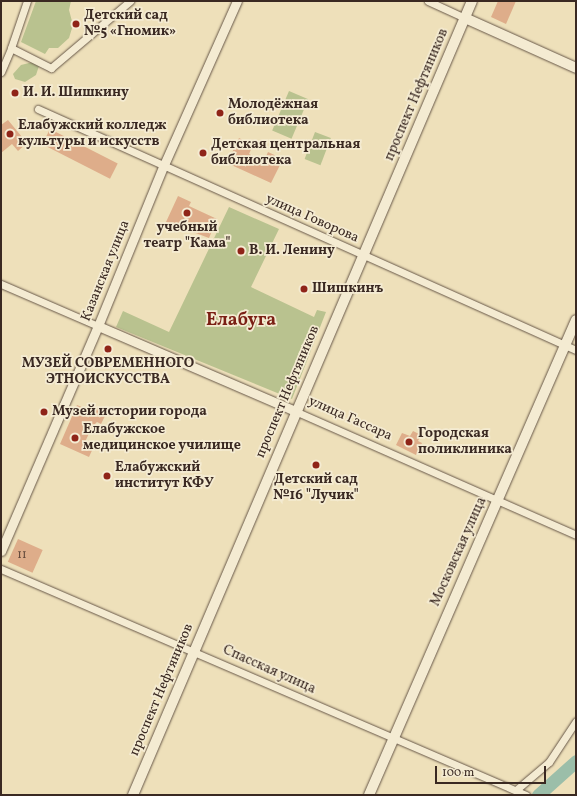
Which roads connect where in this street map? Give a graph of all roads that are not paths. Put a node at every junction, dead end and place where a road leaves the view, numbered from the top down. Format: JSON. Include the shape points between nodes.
{"nodes":[{"id":1,"x":27,"y":1,"type":"edge"},
{"id":2,"x":130,"y":1,"type":"edge"},
{"id":3,"x":237,"y":1,"type":"edge"},
{"id":4,"x":428,"y":1,"type":"edge"},
{"id":5,"x":472,"y":1,"type":"edge"},
{"id":6,"x":465,"y":18,"type":"junction"},
{"id":7,"x":11,"y":48,"type":"junction"},
{"id":8,"x":576,"y":68,"type":"edge"},
{"id":9,"x":1,"y":72,"type":"edge"},
{"id":10,"x":38,"y":109,"type":"dead end"},
{"id":11,"x":162,"y":167,"type":"junction"},
{"id":12,"x":363,"y":256,"type":"junction"},
{"id":13,"x":1,"y":284,"type":"edge"},
{"id":14,"x":576,"y":320,"type":"edge"},
{"id":15,"x":98,"y":326,"type":"junction"},
{"id":16,"x":565,"y":345,"type":"junction"},
{"id":17,"x":576,"y":350,"type":"edge"},
{"id":18,"x":295,"y":410,"type":"junction"},
{"id":19,"x":498,"y":500,"type":"junction"},
{"id":20,"x":576,"y":535,"type":"edge"},
{"id":21,"x":1,"y":551,"type":"edge"},
{"id":22,"x":1,"y":569,"type":"edge"},
{"id":23,"x":194,"y":652,"type":"junction"},
{"id":24,"x":576,"y":721,"type":"edge"},
{"id":25,"x":392,"y":739,"type":"junction"},
{"id":26,"x":516,"y":790,"type":"junction"},
{"id":27,"x":133,"y":795,"type":"edge"},
{"id":28,"x":369,"y":795,"type":"edge"},
{"id":29,"x":526,"y":795,"type":"edge"}],
"edges":[{"from":1,"to":7,"type":"street"},
{"from":2,"to":7,"type":"street","via":[[51,68]]},
{"from":3,"to":11,"type":"street","name":"Казанская улица"},
{"from":4,"to":6,"type":"street"},
{"from":5,"to":6,"type":"main road","name":"проспект Нефтяников"},
{"from":6,"to":8,"type":"main road"},
{"from":6,"to":12,"type":"main road","name":"проспект Нефтяников"},
{"from":7,"to":9,"type":"street"},
{"from":10,"to":11,"type":"street","name":"улица Говорова"},
{"from":11,"to":12,"type":"street","name":"улица Говорова"},
{"from":11,"to":15,"type":"street","name":"Казанская улица"},
{"from":12,"to":16,"type":"street","name":"улица Говорова"},
{"from":12,"to":18,"type":"main road","name":"проспект Нефтяников"},
{"from":13,"to":15,"type":"street","name":"улица Гассара"},
{"from":14,"to":16,"type":"main road","name":"Московская улица"},
{"from":15,"to":18,"type":"street","name":"улица Гассара"},
{"from":15,"to":21,"type":"street","name":"Казанская улица"},
{"from":16,"to":17,"type":"street","name":"улица Говорова"},
{"from":16,"to":19,"type":"main road","name":"Московская улица"},
{"from":18,"to":19,"type":"street","name":"улица Гассара"},
{"from":18,"to":23,"type":"main road","name":"проспект Нефтяников"},
{"from":19,"to":20,"type":"street","name":"улица Гассара"},
{"from":19,"to":25,"type":"main road","name":"Московская улица"},
{"from":22,"to":23,"type":"street","name":"Спасская улица"},
{"from":23,"to":25,"type":"street","name":"Спасская улица"},
{"from":23,"to":27,"type":"main road","name":"проспект Нефтяников"},
{"from":24,"to":26,"type":"street","via":[[549,762]]},
{"from":25,"to":26,"type":"street","name":"Спасская улица"},
{"from":25,"to":28,"type":"main road","name":"Московская улица"},
{"from":26,"to":29,"type":"street","name":"Спасская улица"}]}
